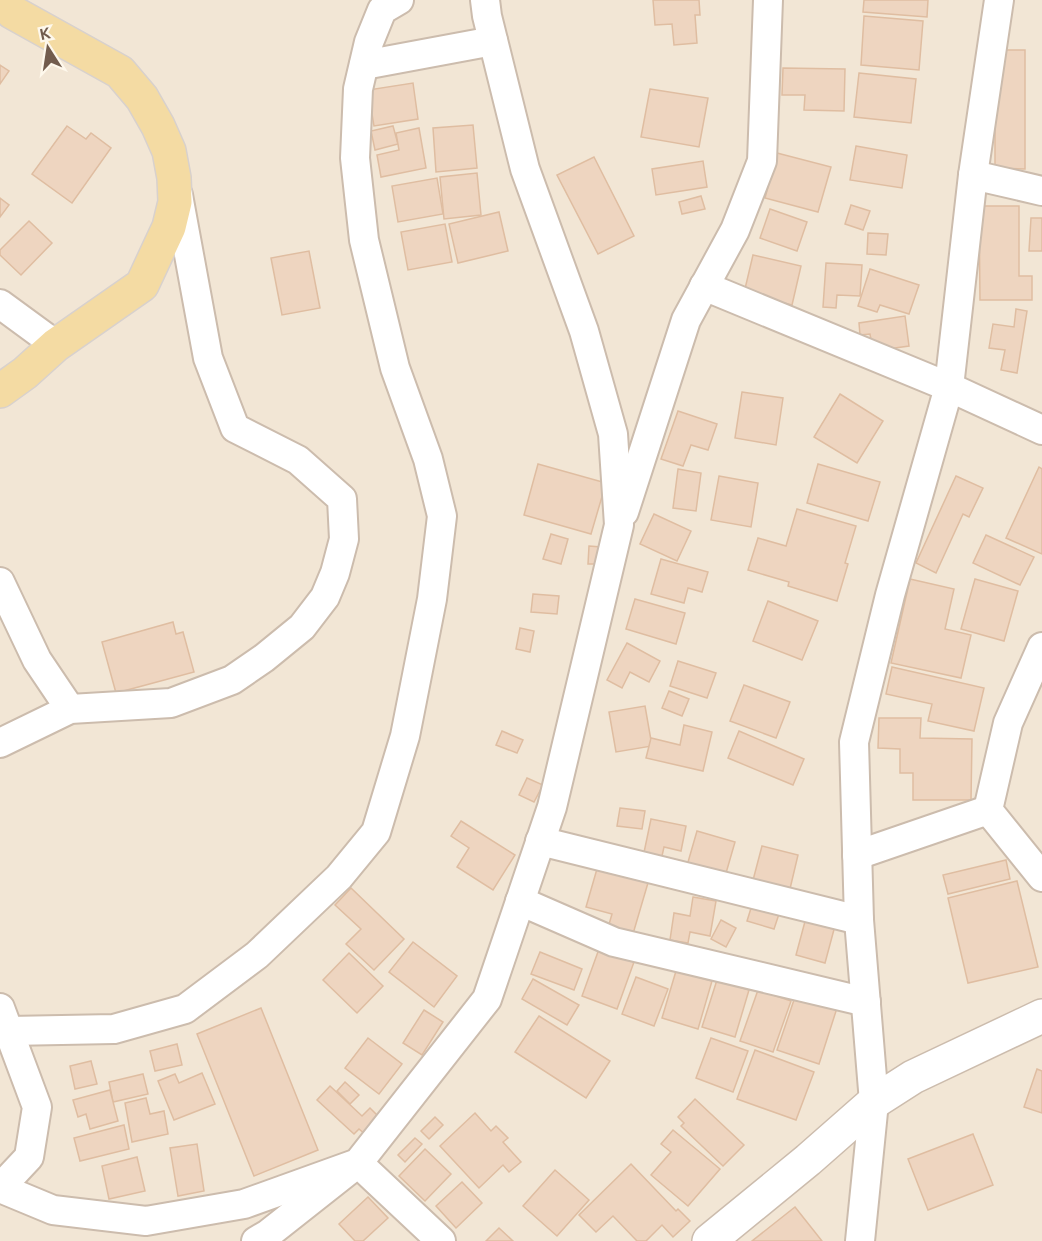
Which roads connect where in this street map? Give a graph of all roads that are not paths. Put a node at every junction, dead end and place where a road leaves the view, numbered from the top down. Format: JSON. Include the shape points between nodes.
{"nodes":[{"id":1,"x":485,"y":0,"type":"edge"},
{"id":2,"x":768,"y":0,"type":"edge"},
{"id":3,"x":999,"y":0,"type":"edge"},
{"id":4,"x":386,"y":3,"type":"edge"},
{"id":5,"x":13,"y":4,"type":"edge"},
{"id":6,"x":493,"y":41,"type":"junction"},
{"id":7,"x":364,"y":65,"type":"junction"},
{"id":8,"x":973,"y":175,"type":"junction"},
{"id":9,"x":174,"y":178,"type":"junction"},
{"id":10,"x":1042,"y":191,"type":"edge"},
{"id":11,"x":704,"y":286,"type":"junction"},
{"id":12,"x":0,"y":304,"type":"edge"},
{"id":13,"x":56,"y":345,"type":"junction"},
{"id":14,"x":949,"y":387,"type":"junction"},
{"id":15,"x":0,"y":391,"type":"edge"},
{"id":16,"x":1042,"y":430,"type":"edge"},
{"id":17,"x":619,"y":525,"type":"junction"},
{"id":18,"x":0,"y":582,"type":"edge"},
{"id":19,"x":1042,"y":646,"type":"edge"},
{"id":20,"x":70,"y":709,"type":"junction"},
{"id":21,"x":0,"y":743,"type":"edge"},
{"id":22,"x":988,"y":810,"type":"junction"},
{"id":23,"x":540,"y":841,"type":"junction"},
{"id":24,"x":856,"y":855,"type":"junction"},
{"id":25,"x":1042,"y":877,"type":"edge"},
{"id":26,"x":520,"y":901,"type":"junction"},
{"id":27,"x":859,"y":920,"type":"junction"},
{"id":28,"x":866,"y":1002,"type":"junction"},
{"id":29,"x":1042,"y":1016,"type":"edge"},
{"id":30,"x":4,"y":1019,"type":"edge"},
{"id":31,"x":874,"y":1102,"type":"junction"},
{"id":32,"x":358,"y":1163,"type":"junction"},
{"id":33,"x":0,"y":1188,"type":"edge"},
{"id":34,"x":0,"y":1214,"type":"edge"},
{"id":35,"x":256,"y":1241,"type":"edge"},
{"id":36,"x":441,"y":1241,"type":"edge"},
{"id":37,"x":709,"y":1241,"type":"edge"},
{"id":38,"x":860,"y":1241,"type":"edge"}],
"edges":[{"from":1,"to":6,"type":"street"},
{"from":2,"to":11,"type":"street","via":[[762,161],[735,230]]},
{"from":3,"to":8,"type":"street"},
{"from":4,"to":7,"type":"street"},
{"from":5,"to":9,"type":"main road","via":[[120,72],[142,98],[158,126]]},
{"from":6,"to":7,"type":"street"},
{"from":6,"to":17,"type":"street","via":[[525,169],[584,331],[613,434]]},
{"from":7,"to":30,"type":"street","via":[[358,89],[355,158],[364,240],[394,368],[428,459],[442,516],[432,599],[405,736],[376,832],[339,877],[256,955],[185,1009],[114,1029]]},
{"from":8,"to":10,"type":"street"},
{"from":8,"to":14,"type":"street"},
{"from":9,"to":13,"type":"main road","via":[[175,202],[169,227],[142,285]]},
{"from":9,"to":20,"type":"street","via":[[208,358],[235,428],[298,460],[342,499],[344,539],[325,597],[302,627],[232,680],[171,703]]},
{"from":11,"to":14,"type":"street"},
{"from":11,"to":17,"type":"street","via":[[686,320]]},
{"from":12,"to":13,"type":"street"},
{"from":13,"to":15,"type":"main road"},
{"from":14,"to":16,"type":"street"},
{"from":14,"to":24,"type":"street","via":[[890,595],[854,742]]},
{"from":17,"to":23,"type":"street","via":[[552,807]]},
{"from":18,"to":20,"type":"street","via":[[37,660]]},
{"from":19,"to":22,"type":"street","via":[[1008,723]]},
{"from":20,"to":21,"type":"street"},
{"from":22,"to":24,"type":"street"},
{"from":22,"to":25,"type":"street"},
{"from":23,"to":26,"type":"street"},
{"from":23,"to":27,"type":"street"},
{"from":24,"to":27,"type":"street"},
{"from":26,"to":28,"type":"street","via":[[614,942]]},
{"from":26,"to":32,"type":"street","via":[[487,999]]},
{"from":27,"to":28,"type":"street"},
{"from":28,"to":31,"type":"street"},
{"from":29,"to":31,"type":"street","via":[[913,1077]]},
{"from":30,"to":33,"type":"street","via":[[36,1107],[30,1157]]},
{"from":31,"to":37,"type":"street"},
{"from":31,"to":38,"type":"street"},
{"from":32,"to":33,"type":"street","via":[[244,1204],[146,1221],[53,1210]]},
{"from":32,"to":35,"type":"street"},
{"from":32,"to":36,"type":"street"},
{"from":33,"to":34,"type":"street","via":[[6,1197]]}]}
